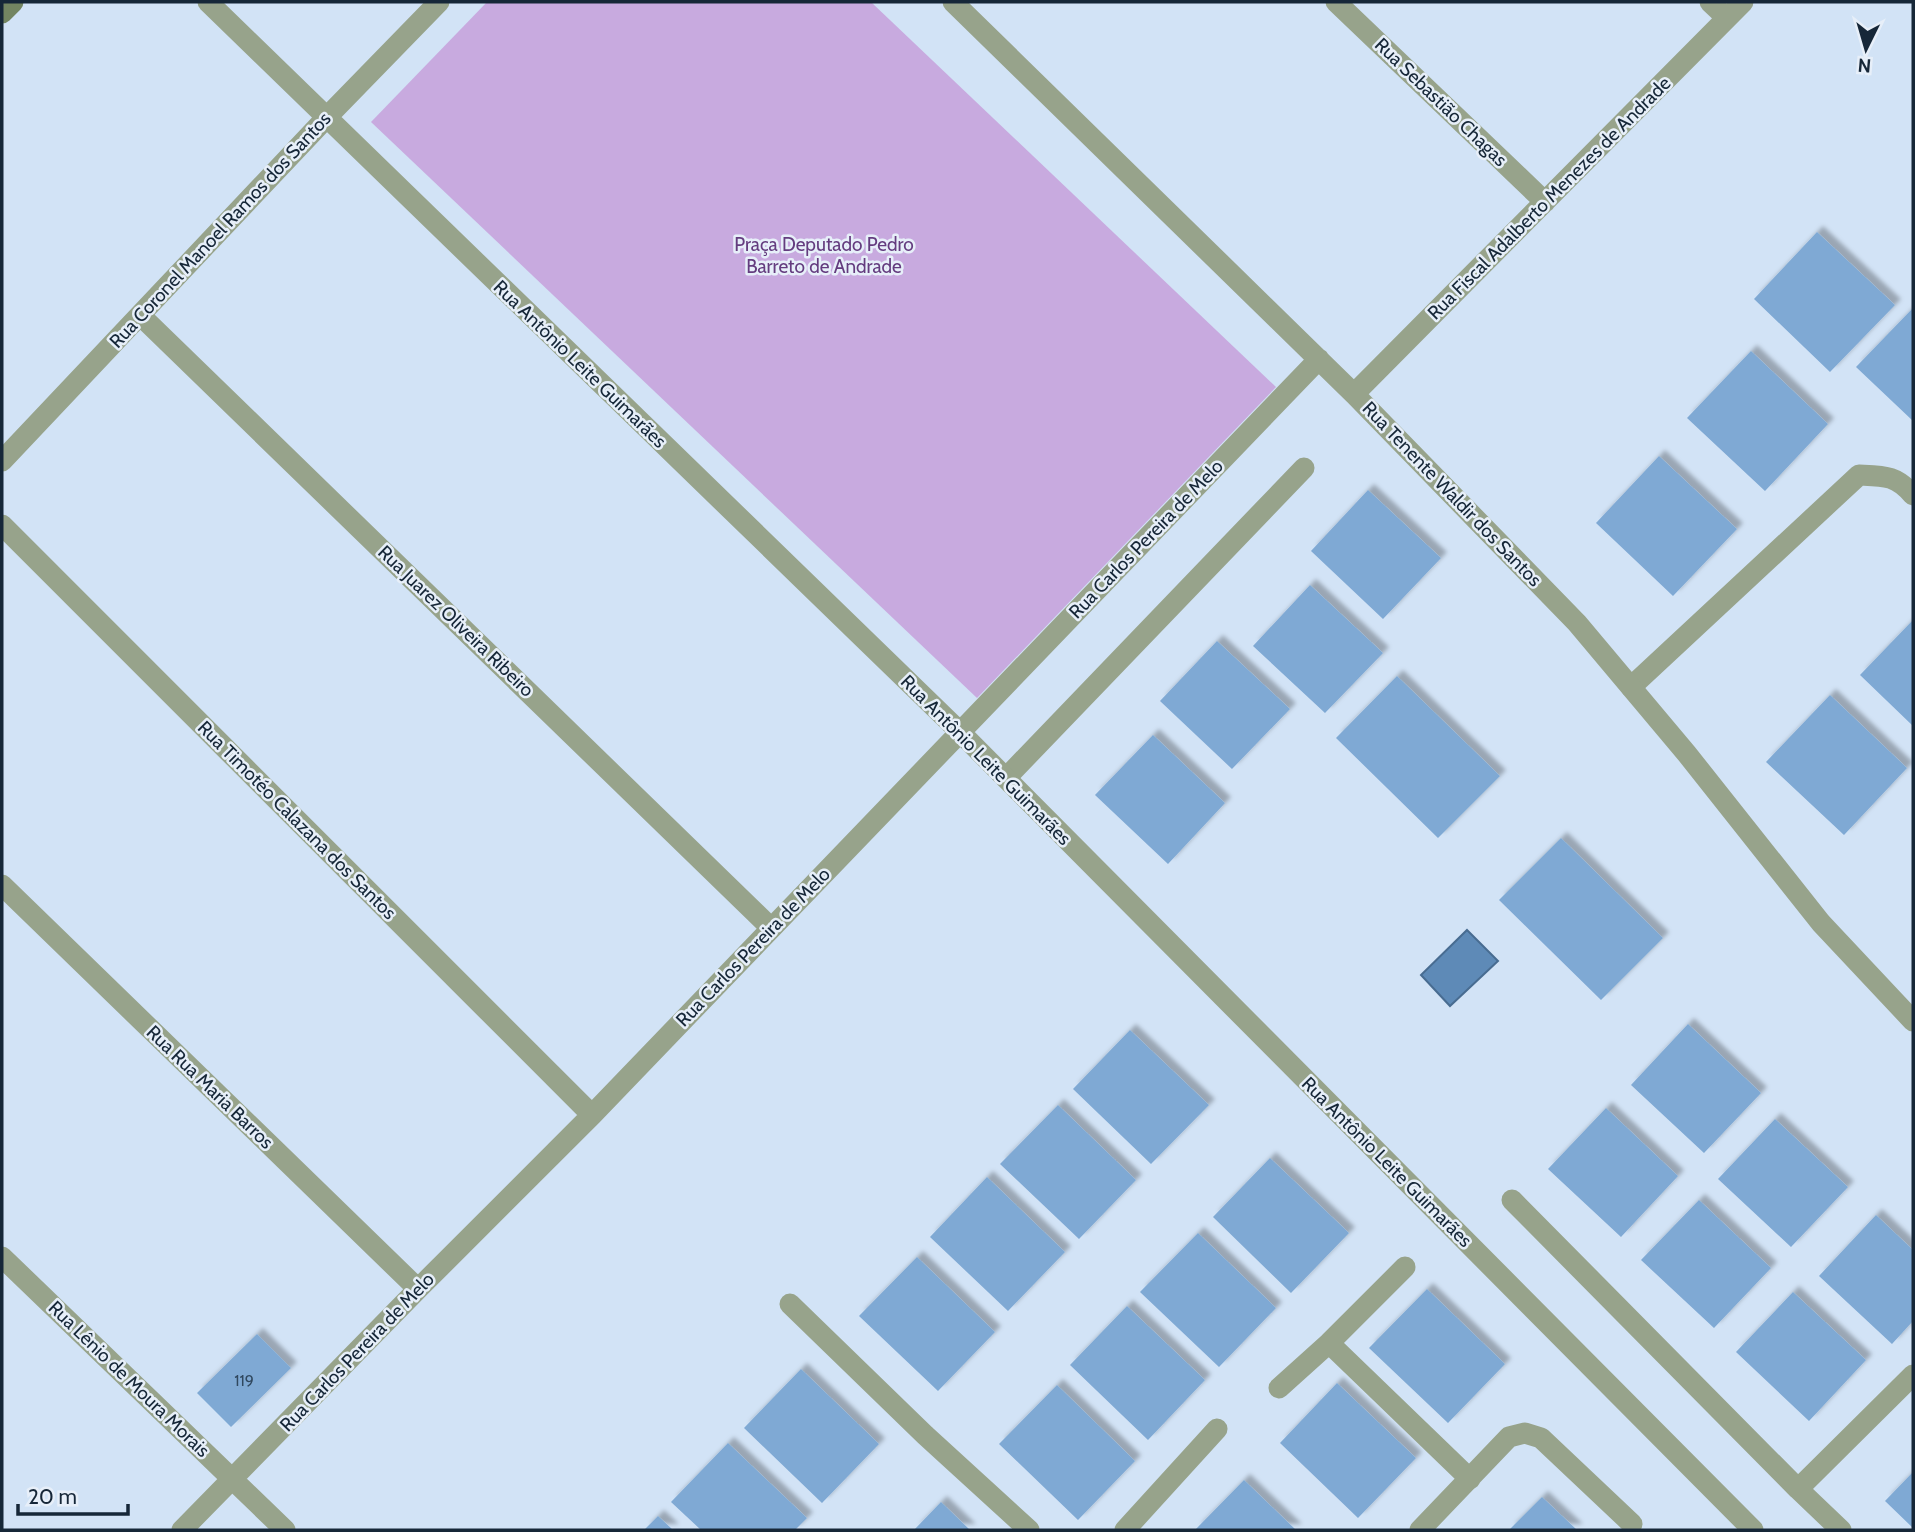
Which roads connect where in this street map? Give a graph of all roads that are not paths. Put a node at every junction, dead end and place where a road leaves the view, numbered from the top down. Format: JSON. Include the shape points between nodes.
{"nodes":[{"id":1,"x":13,"y":2,"type":"edge"},
{"id":2,"x":208,"y":2,"type":"edge"},
{"id":3,"x":439,"y":2,"type":"edge"},
{"id":4,"x":954,"y":2,"type":"edge"},
{"id":5,"x":1336,"y":2,"type":"edge"},
{"id":6,"x":1710,"y":2,"type":"edge"},
{"id":7,"x":1743,"y":2,"type":"edge"},
{"id":8,"x":2,"y":13,"type":"edge"},
{"id":9,"x":1727,"y":18,"type":"junction"},
{"id":10,"x":326,"y":118,"type":"junction"},
{"id":11,"x":1545,"y":202,"type":"junction"},
{"id":12,"x":140,"y":315,"type":"junction"},
{"id":13,"x":1319,"y":359,"type":"junction"},
{"id":14,"x":1354,"y":394,"type":"junction"},
{"id":15,"x":2,"y":461,"type":"edge"},
{"id":16,"x":1304,"y":468,"type":"dead end"},
{"id":17,"x":1913,"y":495,"type":"edge"},
{"id":18,"x":2,"y":525,"type":"edge"},
{"id":19,"x":1631,"y":687,"type":"junction"},
{"id":20,"x":960,"y":732,"type":"junction"},
{"id":21,"x":1006,"y":778,"type":"junction"},
{"id":22,"x":2,"y":885,"type":"edge"},
{"id":23,"x":771,"y":928,"type":"junction"},
{"id":24,"x":1913,"y":1021,"type":"edge"},
{"id":25,"x":592,"y":1115,"type":"junction"},
{"id":26,"x":1512,"y":1200,"type":"dead end"},
{"id":27,"x":2,"y":1257,"type":"edge"},
{"id":28,"x":1405,"y":1267,"type":"dead end"},
{"id":29,"x":418,"y":1289,"type":"junction"},
{"id":30,"x":790,"y":1304,"type":"dead end"},
{"id":31,"x":1329,"y":1343,"type":"junction"},
{"id":32,"x":1913,"y":1375,"type":"edge"},
{"id":33,"x":1279,"y":1388,"type":"dead end"},
{"id":34,"x":1217,"y":1429,"type":"dead end"},
{"id":35,"x":233,"y":1479,"type":"junction"},
{"id":36,"x":1470,"y":1479,"type":"junction"},
{"id":37,"x":1798,"y":1489,"type":"junction"},
{"id":38,"x":1632,"y":1524,"type":"dead end"},
{"id":39,"x":183,"y":1530,"type":"edge"},
{"id":40,"x":285,"y":1530,"type":"edge"},
{"id":41,"x":1029,"y":1530,"type":"edge"},
{"id":42,"x":1125,"y":1530,"type":"edge"},
{"id":43,"x":1420,"y":1530,"type":"edge"},
{"id":44,"x":1753,"y":1530,"type":"edge"},
{"id":45,"x":1841,"y":1530,"type":"edge"}],
"edges":[{"from":1,"to":8,"type":"street"},
{"from":2,"to":10,"type":"street","name":"Rua Antônio Leite Guimarães"},
{"from":3,"to":10,"type":"street","name":"Rua Coronel Manoel Ramos dos Santos"},
{"from":4,"to":13,"type":"street","name":"Rua Tenente Waldir dos Santos"},
{"from":5,"to":11,"type":"street","name":"Rua Sebastião Chagas"},
{"from":6,"to":9,"type":"street"},
{"from":7,"to":9,"type":"street","name":"Rua Fiscal Adalberto Menezes de Andrade"},
{"from":9,"to":11,"type":"street","name":"Rua Fiscal Adalberto Menezes de Andrade"},
{"from":10,"to":12,"type":"street","name":"Rua Coronel Manoel Ramos dos Santos"},
{"from":10,"to":20,"type":"street","name":"Rua Antônio Leite Guimarães"},
{"from":11,"to":14,"type":"street","name":"Rua Fiscal Adalberto Menezes de Andrade"},
{"from":12,"to":15,"type":"street","name":"Rua Coronel Manoel Ramos dos Santos"},
{"from":12,"to":23,"type":"street","name":"Rua Juarez Oliveira Ribeiro"},
{"from":13,"to":14,"type":"street","name":"Rua Tenente Waldir dos Santos"},
{"from":13,"to":20,"type":"street","name":"Rua Carlos Pereira de Melo"},
{"from":14,"to":19,"type":"street","name":"Rua Tenente Waldir dos Santos","via":[[1577,623]]},
{"from":16,"to":21,"type":"street"},
{"from":17,"to":19,"type":"street","via":[[1889,476],[1859,475]]},
{"from":18,"to":25,"type":"street","name":"Rua Timotéo Calazana dos Santos"},
{"from":19,"to":24,"type":"street","name":"Rua Tenente Waldir dos Santos","via":[[1821,923]]},
{"from":20,"to":21,"type":"street","name":"Rua Antônio Leite Guimarães"},
{"from":20,"to":23,"type":"street","name":"Rua Carlos Pereira de Melo"},
{"from":21,"to":44,"type":"street","name":"Rua Antônio Leite Guimarães"},
{"from":22,"to":29,"type":"street","name":"Rua Rua Maria Barros"},
{"from":23,"to":25,"type":"street","name":"Rua Carlos Pereira de Melo"},
{"from":25,"to":29,"type":"street","name":"Rua Carlos Pereira de Melo"},
{"from":26,"to":37,"type":"street"},
{"from":27,"to":35,"type":"street","name":"Rua Lênio de Moura Morais"},
{"from":28,"to":31,"type":"street"},
{"from":29,"to":35,"type":"street","name":"Rua Carlos Pereira de Melo"},
{"from":30,"to":41,"type":"street"},
{"from":31,"to":33,"type":"street"},
{"from":31,"to":36,"type":"street"},
{"from":32,"to":37,"type":"street"},
{"from":34,"to":42,"type":"street"},
{"from":35,"to":39,"type":"street","name":"Rua Carlos Pereira de Melo"},
{"from":35,"to":40,"type":"street","name":"Rua Lênio de Moura Morais"},
{"from":36,"to":38,"type":"street","via":[[1509,1437],[1525,1433],[1541,1437]]},
{"from":36,"to":43,"type":"street"},
{"from":37,"to":45,"type":"street"}]}
